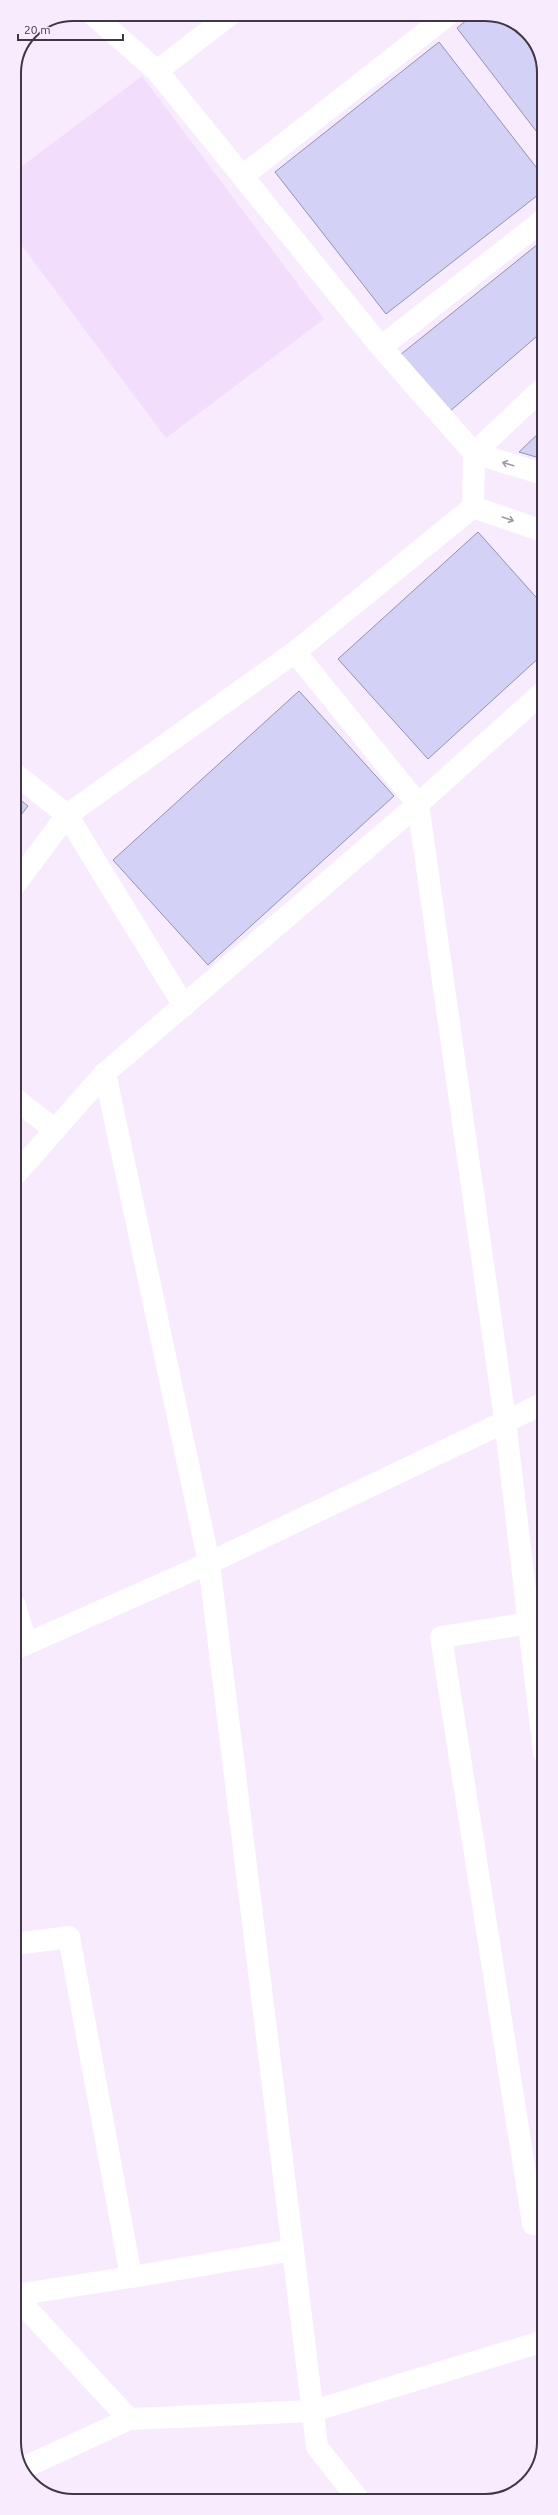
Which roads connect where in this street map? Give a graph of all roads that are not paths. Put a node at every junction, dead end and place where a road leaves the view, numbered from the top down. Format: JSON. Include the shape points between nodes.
{"nodes":[{"id":1,"x":100,"y":21,"type":"edge"},
{"id":2,"x":222,"y":21,"type":"edge"},
{"id":3,"x":440,"y":21,"type":"edge"},
{"id":4,"x":157,"y":71,"type":"junction"},
{"id":5,"x":244,"y":175,"type":"junction"},
{"id":6,"x":537,"y":225,"type":"edge"},
{"id":7,"x":381,"y":347,"type":"junction"},
{"id":8,"x":537,"y":394,"type":"edge"},
{"id":9,"x":474,"y":453,"type":"junction"},
{"id":10,"x":537,"y":472,"type":"edge"},
{"id":11,"x":473,"y":507,"type":"junction"},
{"id":12,"x":537,"y":529,"type":"edge"},
{"id":13,"x":295,"y":652,"type":"junction"},
{"id":14,"x":537,"y":697,"type":"edge"},
{"id":15,"x":21,"y":779,"type":"edge"},
{"id":16,"x":418,"y":804,"type":"junction"},
{"id":17,"x":67,"y":815,"type":"junction"},
{"id":18,"x":21,"y":877,"type":"edge"},
{"id":19,"x":184,"y":1006,"type":"junction"},
{"id":20,"x":105,"y":1073,"type":"junction"},
{"id":21,"x":21,"y":1103,"type":"edge"},
{"id":22,"x":55,"y":1130,"type":"junction"},
{"id":23,"x":21,"y":1167,"type":"edge"},
{"id":24,"x":537,"y":1406,"type":"edge"},
{"id":25,"x":505,"y":1420,"type":"junction"},
{"id":26,"x":209,"y":1563,"type":"junction"},
{"id":27,"x":529,"y":1623,"type":"junction"},
{"id":28,"x":21,"y":1646,"type":"edge"},
{"id":29,"x":537,"y":1692,"type":"edge"},
{"id":30,"x":21,"y":1943,"type":"edge"},
{"id":31,"x":537,"y":2224,"type":"edge"},
{"id":32,"x":293,"y":2250,"type":"junction"},
{"id":33,"x":131,"y":2277,"type":"junction"},
{"id":34,"x":21,"y":2295,"type":"edge"},
{"id":35,"x":21,"y":2302,"type":"edge"},
{"id":36,"x":537,"y":2343,"type":"edge"},
{"id":37,"x":313,"y":2411,"type":"junction"},
{"id":38,"x":129,"y":2419,"type":"junction"},
{"id":39,"x":27,"y":2466,"type":"edge"},
{"id":40,"x":354,"y":2494,"type":"edge"}],
"edges":[{"from":1,"to":4,"type":"street"},
{"from":2,"to":4,"type":"street"},
{"from":3,"to":5,"type":"street"},
{"from":4,"to":5,"type":"street"},
{"from":5,"to":7,"type":"street"},
{"from":6,"to":7,"type":"street"},
{"from":7,"to":9,"type":"street"},
{"from":8,"to":9,"type":"street"},
{"from":10,"to":9,"type":"street","one_way":true},
{"from":9,"to":11,"type":"street"},
{"from":11,"to":12,"type":"street","one_way":true},
{"from":11,"to":13,"type":"street"},
{"from":13,"to":16,"type":"street"},
{"from":13,"to":17,"type":"street"},
{"from":14,"to":16,"type":"street"},
{"from":15,"to":17,"type":"street"},
{"from":16,"to":19,"type":"street"},
{"from":16,"to":25,"type":"street"},
{"from":17,"to":18,"type":"street"},
{"from":17,"to":19,"type":"street"},
{"from":19,"to":20,"type":"street"},
{"from":20,"to":22,"type":"street"},
{"from":20,"to":26,"type":"street"},
{"from":21,"to":22,"type":"street"},
{"from":22,"to":23,"type":"street"},
{"from":24,"to":25,"type":"street"},
{"from":25,"to":26,"type":"street"},
{"from":25,"to":27,"type":"street"},
{"from":26,"to":28,"type":"street"},
{"from":26,"to":32,"type":"street"},
{"from":27,"to":29,"type":"street"},
{"from":27,"to":31,"type":"street","via":[[440,1637],[533,2224]]},
{"from":30,"to":33,"type":"street","via":[[69,1937]]},
{"from":32,"to":33,"type":"street"},
{"from":32,"to":37,"type":"street"},
{"from":33,"to":34,"type":"street"},
{"from":35,"to":38,"type":"street"},
{"from":36,"to":37,"type":"street"},
{"from":37,"to":38,"type":"street"},
{"from":37,"to":40,"type":"street","via":[[317,2447]]},
{"from":38,"to":39,"type":"street"}]}
